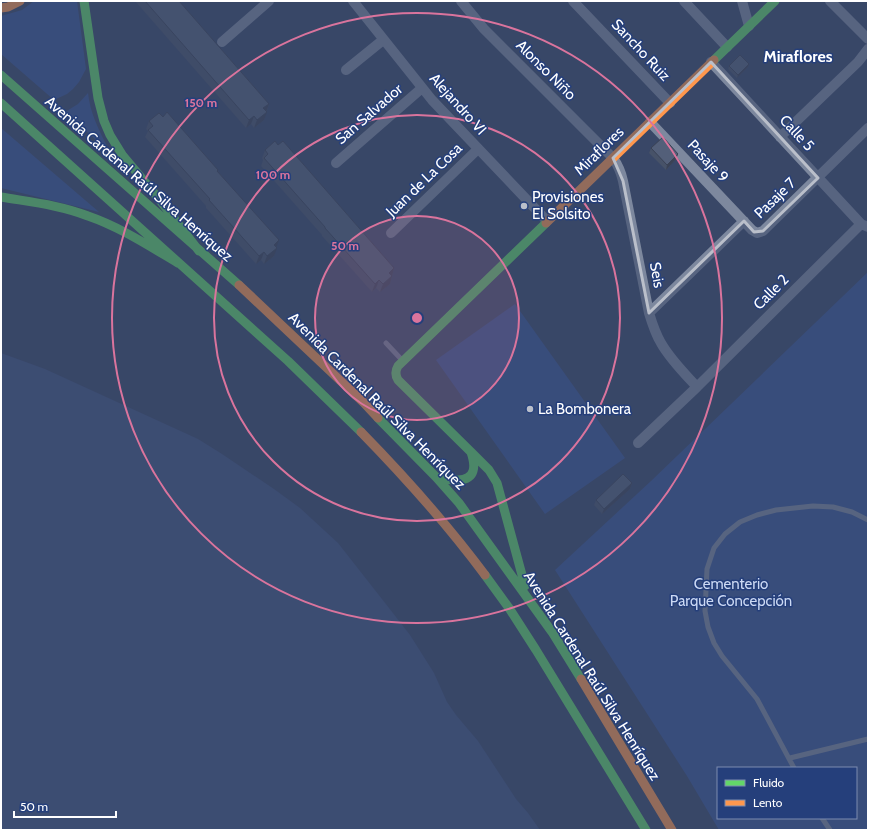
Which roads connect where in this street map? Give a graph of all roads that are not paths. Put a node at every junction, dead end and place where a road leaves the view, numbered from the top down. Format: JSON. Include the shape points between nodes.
{"nodes":[{"id":1,"x":20,"y":1,"type":"edge"},
{"id":2,"x":84,"y":1,"type":"edge"},
{"id":3,"x":269,"y":1,"type":"edge"},
{"id":4,"x":353,"y":1,"type":"edge"},
{"id":5,"x":461,"y":1,"type":"edge"},
{"id":6,"x":573,"y":1,"type":"edge"},
{"id":7,"x":684,"y":1,"type":"edge"},
{"id":8,"x":742,"y":1,"type":"edge"},
{"id":9,"x":775,"y":1,"type":"edge"},
{"id":10,"x":830,"y":1,"type":"edge"},
{"id":11,"x":1,"y":8,"type":"edge"},
{"id":12,"x":749,"y":26,"type":"junction"},
{"id":13,"x":868,"y":39,"type":"edge"},
{"id":14,"x":383,"y":40,"type":"junction"},
{"id":15,"x":222,"y":42,"type":"dead end"},
{"id":16,"x":727,"y":47,"type":"junction"},
{"id":17,"x":868,"y":49,"type":"edge"},
{"id":18,"x":711,"y":62,"type":"junction"},
{"id":19,"x":346,"y":70,"type":"dead end"},
{"id":20,"x":1,"y":75,"type":"edge"},
{"id":21,"x":422,"y":88,"type":"junction"},
{"id":22,"x":1,"y":103,"type":"edge"},
{"id":23,"x":670,"y":103,"type":"junction"},
{"id":24,"x":650,"y":122,"type":"junction"},
{"id":25,"x":868,"y":128,"type":"edge"},
{"id":26,"x":780,"y":137,"type":"junction"},
{"id":27,"x":478,"y":149,"type":"junction"},
{"id":28,"x":613,"y":158,"type":"junction"},
{"id":29,"x":336,"y":163,"type":"dead end"},
{"id":30,"x":818,"y":178,"type":"junction"},
{"id":31,"x":1,"y":197,"type":"edge"},
{"id":32,"x":548,"y":221,"type":"junction"},
{"id":33,"x":744,"y":221,"type":"junction"},
{"id":34,"x":865,"y":225,"type":"edge"},
{"id":35,"x":391,"y":233,"type":"dead end"},
{"id":36,"x":199,"y":251,"type":"junction"},
{"id":37,"x":178,"y":264,"type":"junction"},
{"id":38,"x":649,"y":313,"type":"junction"},
{"id":39,"x":386,"y":343,"type":"dead end"},
{"id":40,"x":403,"y":361,"type":"junction"},
{"id":41,"x":697,"y":387,"type":"junction"},
{"id":42,"x":638,"y":443,"type":"dead end"},
{"id":43,"x":471,"y":452,"type":"junction"},
{"id":44,"x":436,"y":477,"type":"junction"},
{"id":45,"x":868,"y":520,"type":"edge"},
{"id":46,"x":529,"y":600,"type":"junction"},
{"id":47,"x":868,"y":739,"type":"edge"},
{"id":48,"x":790,"y":758,"type":"junction"},
{"id":49,"x":794,"y":767,"type":"edge"},
{"id":50,"x":823,"y":819,"type":"edge"},
{"id":51,"x":646,"y":830,"type":"edge"},
{"id":52,"x":672,"y":830,"type":"edge"},
{"id":53,"x":830,"y":830,"type":"edge"}],
"edges":[{"from":1,"to":11,"type":"main road"},
{"from":2,"to":36,"type":"main road","via":[[98,98],[110,135],[123,156]]},
{"from":3,"to":15,"type":"street"},
{"from":4,"to":14,"type":"street","name":"Alejandro VI"},
{"from":5,"to":28,"type":"street","name":"Alonso Niño","via":[[484,29]]},
{"from":6,"to":23,"type":"street","name":"Sancho Ruiz"},
{"from":7,"to":16,"type":"street"},
{"from":8,"to":12,"type":"street"},
{"from":9,"to":12,"type":"main road","name":"Miraflores"},
{"from":10,"to":13,"type":"street"},
{"from":12,"to":16,"type":"main road","name":"Miraflores"},
{"from":14,"to":19,"type":"street"},
{"from":14,"to":21,"type":"street","name":"Alejandro VI"},
{"from":16,"to":18,"type":"main road","name":"Miraflores"},
{"from":17,"to":26,"type":"street","via":[[858,62]]},
{"from":18,"to":23,"type":"main road","name":"Miraflores"},
{"from":18,"to":26,"type":"street","name":"Calle 5"},
{"from":20,"to":36,"type":"main road","name":"Avenida Cardenal Raúl Silva Henríquez"},
{"from":21,"to":27,"type":"street","name":"Alejandro VI"},
{"from":21,"to":29,"type":"street","name":"San Salvador"},
{"from":22,"to":37,"type":"main road"},
{"from":23,"to":24,"type":"main road","name":"Miraflores"},
{"from":24,"to":28,"type":"main road","name":"Miraflores"},
{"from":24,"to":33,"type":"street","name":"Pasaje 9"},
{"from":25,"to":30,"type":"street","name":"Pasaje 7"},
{"from":26,"to":30,"type":"street","name":"Calle 5"},
{"from":27,"to":32,"type":"street","name":"Alejandro VI"},
{"from":27,"to":35,"type":"street","name":"Juan de La Cosa"},
{"from":28,"to":32,"type":"main road","name":"Miraflores"},
{"from":28,"to":38,"type":"street","name":"Seis","via":[[623,181]]},
{"from":30,"to":33,"type":"street","name":"Pasaje 7","via":[[763,231],[754,232]]},
{"from":30,"to":34,"type":"street","name":"Calle 5"},
{"from":31,"to":37,"type":"main road","via":[[61,208],[88,216],[128,234]]},
{"from":32,"to":40,"type":"main road","name":"Miraflores"},
{"from":33,"to":38,"type":"street","name":"Pasaje 7"},
{"from":34,"to":41,"type":"street","name":"Calle 2"},
{"from":36,"to":44,"type":"main road","name":"Avenida Cardenal Raúl Silva Henríquez","via":[[326,367]]},
{"from":37,"to":51,"type":"main road","via":[[325,396],[388,459],[438,515],[490,581],[531,642]]},
{"from":38,"to":41,"type":"street","name":"Seis","via":[[656,334],[666,351]]},
{"from":39,"to":40,"type":"lane"},
{"from":40,"to":43,"type":"main road","name":"Miraflores","via":[[396,370],[398,380]]},
{"from":41,"to":42,"type":"street","name":"Calle 2"},
{"from":43,"to":44,"type":"main road","via":[[474,467],[470,476],[455,480]]},
{"from":43,"to":46,"type":"main road","via":[[487,467],[497,483]]},
{"from":44,"to":46,"type":"main road","name":"Avenida Cardenal Raúl Silva Henríquez","via":[[459,503]]},
{"from":45,"to":48,"type":"lane","via":[[852,512],[813,506],[757,515],[740,522],[725,534],[714,548],[707,569],[705,611],[714,643],[757,699]]},
{"from":46,"to":52,"type":"main road","name":"Avenida Cardenal Raúl Silva Henríquez","via":[[560,645]]},
{"from":47,"to":48,"type":"lane"},
{"from":48,"to":49,"type":"lane"},
{"from":50,"to":53,"type":"lane"}]}
